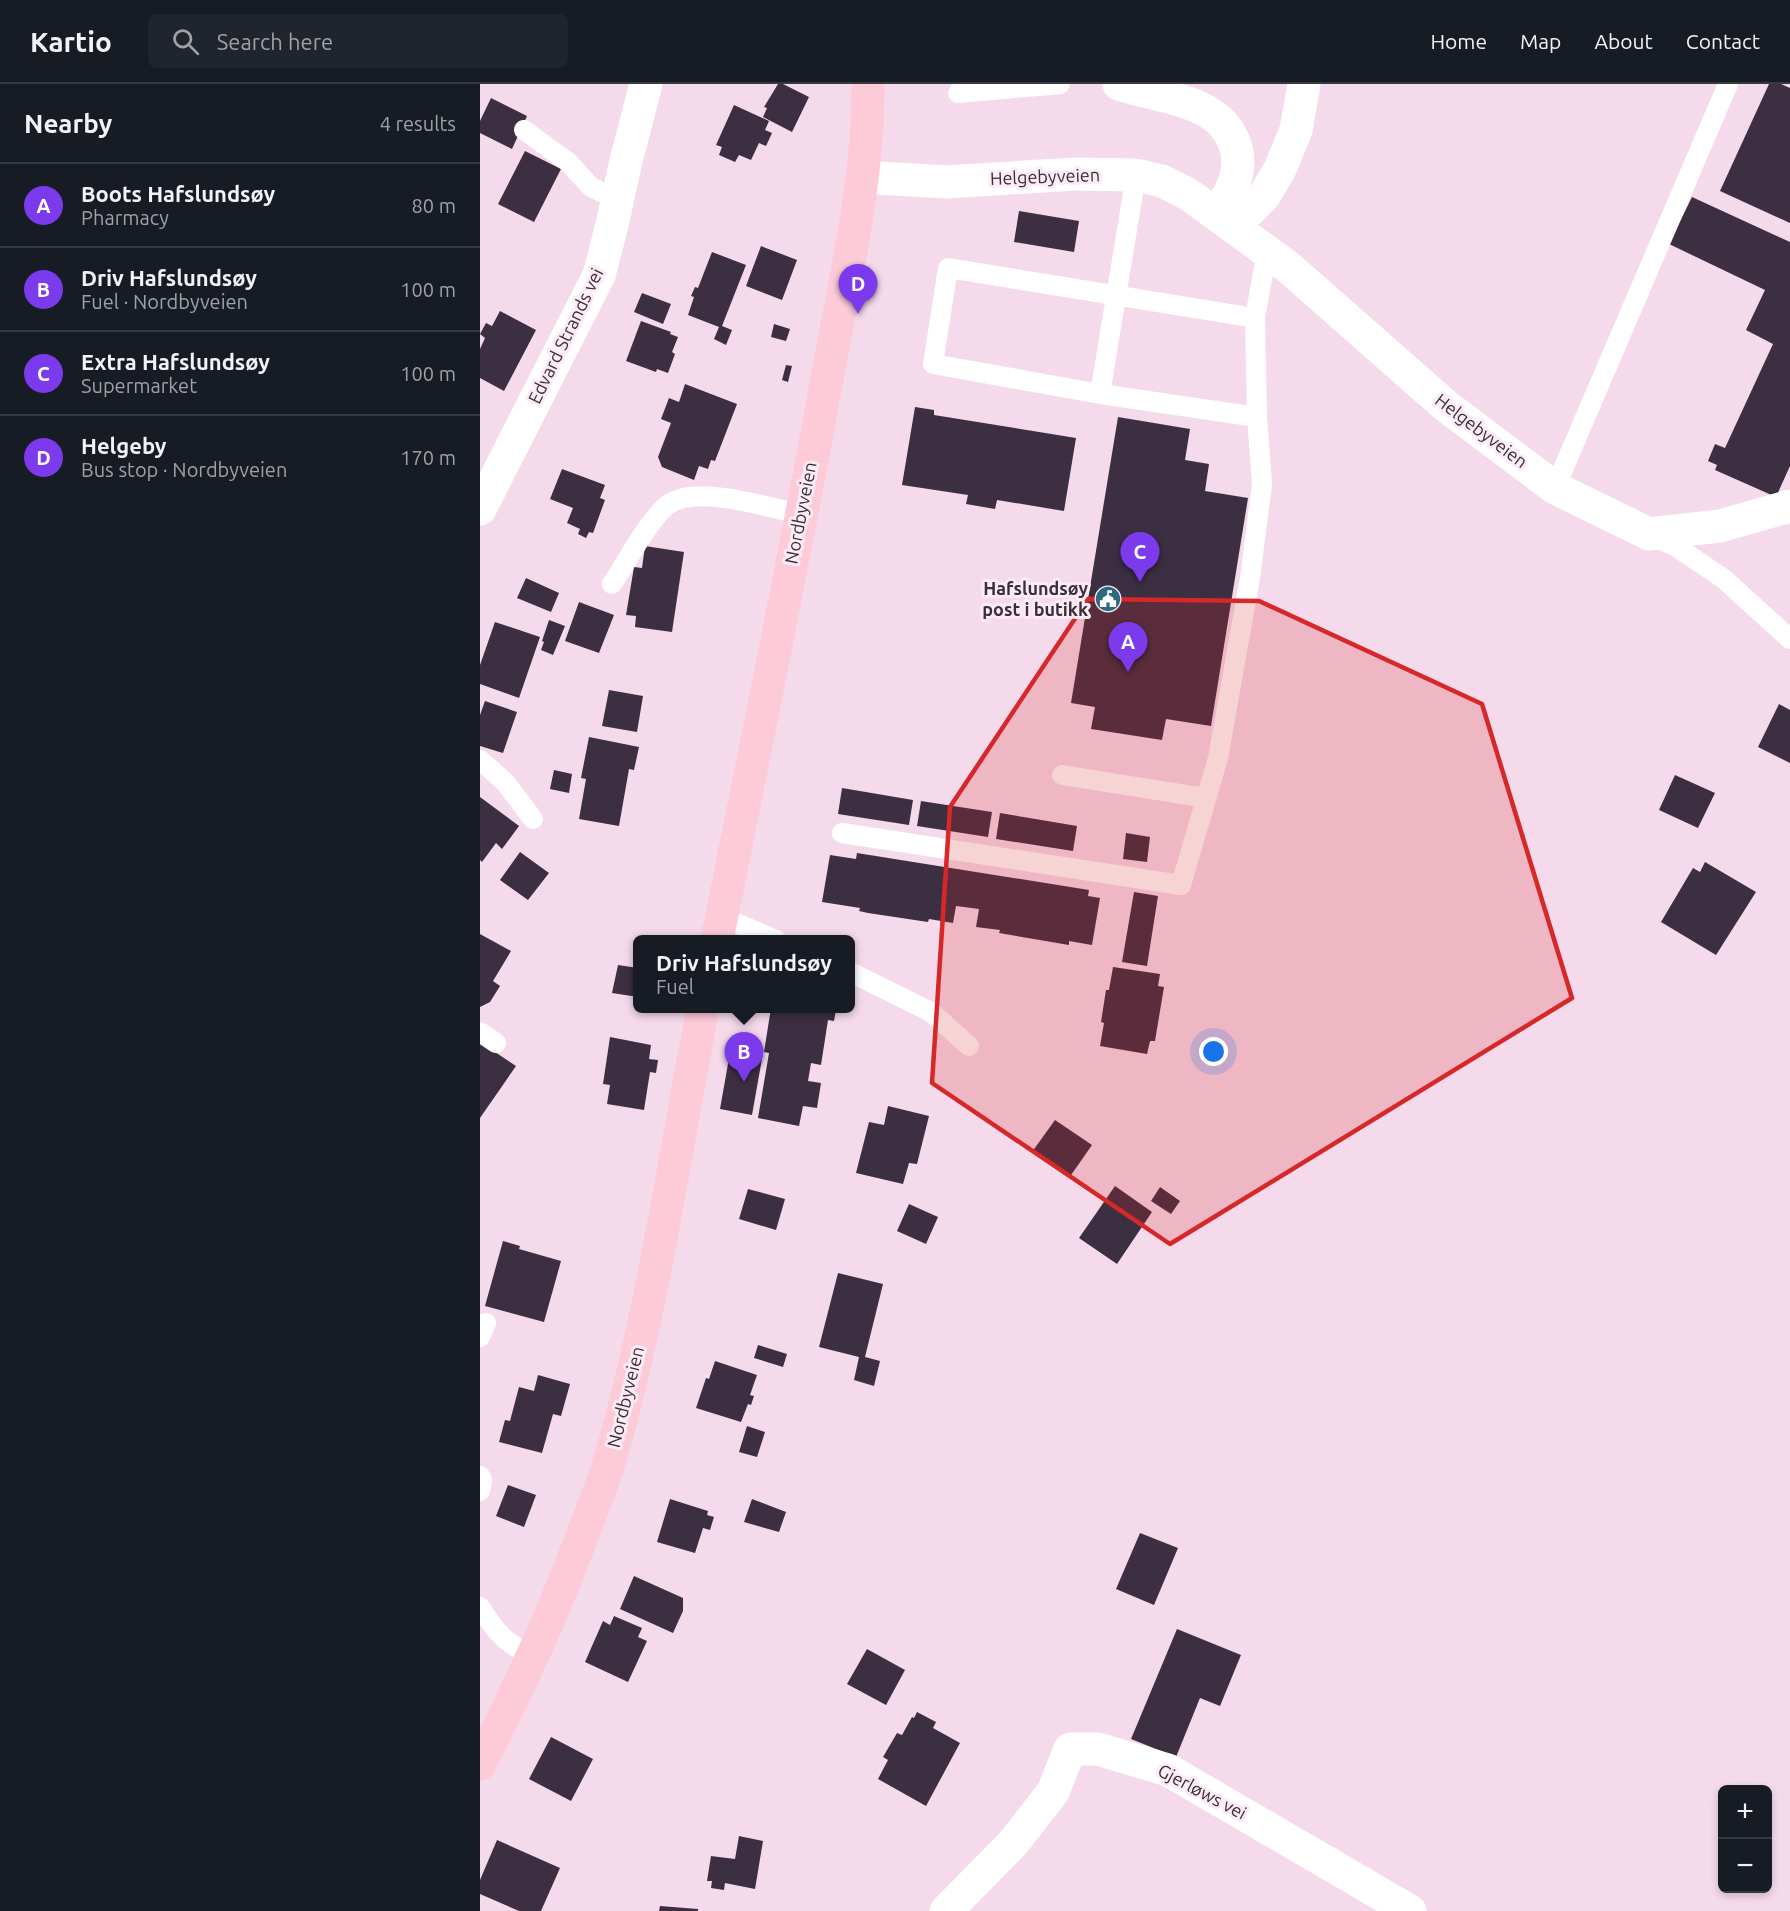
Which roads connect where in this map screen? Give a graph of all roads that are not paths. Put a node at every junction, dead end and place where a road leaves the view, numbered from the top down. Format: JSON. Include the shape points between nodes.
{"nodes":[{"id":1,"x":646,"y":84,"type":"edge"},
{"id":2,"x":868,"y":84,"type":"edge"},
{"id":3,"x":1060,"y":84,"type":"edge"},
{"id":4,"x":1119,"y":84,"type":"edge"},
{"id":5,"x":1304,"y":84,"type":"edge"},
{"id":6,"x":1728,"y":84,"type":"edge"},
{"id":7,"x":958,"y":93,"type":"dead end"},
{"id":8,"x":524,"y":130,"type":"dead end"},
{"id":9,"x":1136,"y":175,"type":"junction"},
{"id":10,"x":863,"y":177,"type":"junction"},
{"id":11,"x":618,"y":200,"type":"junction"},
{"id":12,"x":1217,"y":215,"type":"junction"},
{"id":13,"x":1267,"y":251,"type":"junction"},
{"id":14,"x":1116,"y":296,"type":"junction"},
{"id":15,"x":1255,"y":318,"type":"junction"},
{"id":16,"x":1100,"y":394,"type":"junction"},
{"id":17,"x":1257,"y":417,"type":"junction"},
{"id":18,"x":1555,"y":488,"type":"junction"},
{"id":19,"x":1790,"y":506,"type":"edge"},
{"id":20,"x":480,"y":509,"type":"edge"},
{"id":21,"x":801,"y":514,"type":"junction"},
{"id":22,"x":1649,"y":534,"type":"junction"},
{"id":23,"x":612,"y":584,"type":"dead end"},
{"id":24,"x":1790,"y":639,"type":"edge"},
{"id":25,"x":480,"y":760,"type":"edge"},
{"id":26,"x":1062,"y":776,"type":"dead end"},
{"id":27,"x":1206,"y":798,"type":"junction"},
{"id":28,"x":533,"y":819,"type":"dead end"},
{"id":29,"x":842,"y":833,"type":"dead end"},
{"id":30,"x":719,"y":928,"type":"edge"},
{"id":31,"x":755,"y":935,"type":"edge"},
{"id":32,"x":855,"y":974,"type":"edge"},
{"id":33,"x":703,"y":1013,"type":"edge"},
{"id":34,"x":969,"y":1046,"type":"dead end"},
{"id":35,"x":480,"y":1476,"type":"edge"},
{"id":36,"x":480,"y":1491,"type":"edge"},
{"id":37,"x":480,"y":1607,"type":"edge"},
{"id":38,"x":534,"y":1655,"type":"junction"},
{"id":39,"x":480,"y":1764,"type":"edge"},
{"id":40,"x":946,"y":1911,"type":"edge"},
{"id":41,"x":1410,"y":1911,"type":"edge"}],
"edges":[{"from":1,"to":11,"type":"street","name":"Edvard Strands vei"},
{"from":2,"to":10,"type":"main road","name":"Nordbyveien"},
{"from":3,"to":7,"type":"lane"},
{"from":4,"to":12,"type":"street","via":[[1200,108],[1218,118],[1230,131],[1238,150],[1238,169],[1232,191]]},
{"from":5,"to":12,"type":"street","via":[[1296,130],[1280,170],[1264,196],[1250,210]]},
{"from":6,"to":18,"type":"lane"},
{"from":8,"to":11,"type":"lane","via":[[568,162],[591,187]]},
{"from":9,"to":10,"type":"street","name":"Helgebyveien","via":[[1075,174],[945,182]]},
{"from":9,"to":12,"type":"street","name":"Helgebyveien","via":[[1162,181]]},
{"from":9,"to":14,"type":"lane"},
{"from":10,"to":21,"type":"main road","name":"Nordbyveien"},
{"from":11,"to":20,"type":"street","name":"Edvard Strands vei","via":[[598,274]]},
{"from":12,"to":13,"type":"street","name":"Helgebyveien"},
{"from":13,"to":15,"type":"lane"},
{"from":13,"to":18,"type":"street","name":"Helgebyveien","via":[[1446,406]]},
{"from":14,"to":15,"type":"lane"},
{"from":14,"to":16,"type":"lane"},
{"from":14,"to":16,"type":"lane","via":[[948,268],[933,364]]},
{"from":15,"to":17,"type":"lane"},
{"from":16,"to":17,"type":"lane"},
{"from":17,"to":27,"type":"lane","via":[[1262,484],[1250,578],[1220,747]]},
{"from":18,"to":22,"type":"street","name":"Helgebyveien"},
{"from":19,"to":22,"type":"street","via":[[1720,526]]},
{"from":21,"to":23,"type":"lane","via":[[716,496],[680,498],[666,506],[651,524]]},
{"from":21,"to":30,"type":"main road","name":"Nordbyveien"},
{"from":22,"to":24,"type":"lane","via":[[1675,546],[1724,579]]},
{"from":25,"to":28,"type":"lane","via":[[505,782]]},
{"from":26,"to":27,"type":"lane"},
{"from":27,"to":29,"type":"lane","via":[[1181,885]]},
{"from":30,"to":31,"type":"lane"},
{"from":32,"to":34,"type":"lane","via":[[931,1012]]},
{"from":33,"to":38,"type":"main road","name":"Nordbyveien","via":[[652,1286],[620,1424],[591,1513]]},
{"from":35,"to":36,"type":"lane"},
{"from":37,"to":38,"type":"lane","via":[[493,1628],[516,1649]]},
{"from":38,"to":39,"type":"main road","name":"Nordbyveien"},
{"from":40,"to":41,"type":"street","name":"Gjerløws vei","via":[[1013,1843],[1053,1792],[1070,1749],[1098,1749],[1168,1770]]}]}
